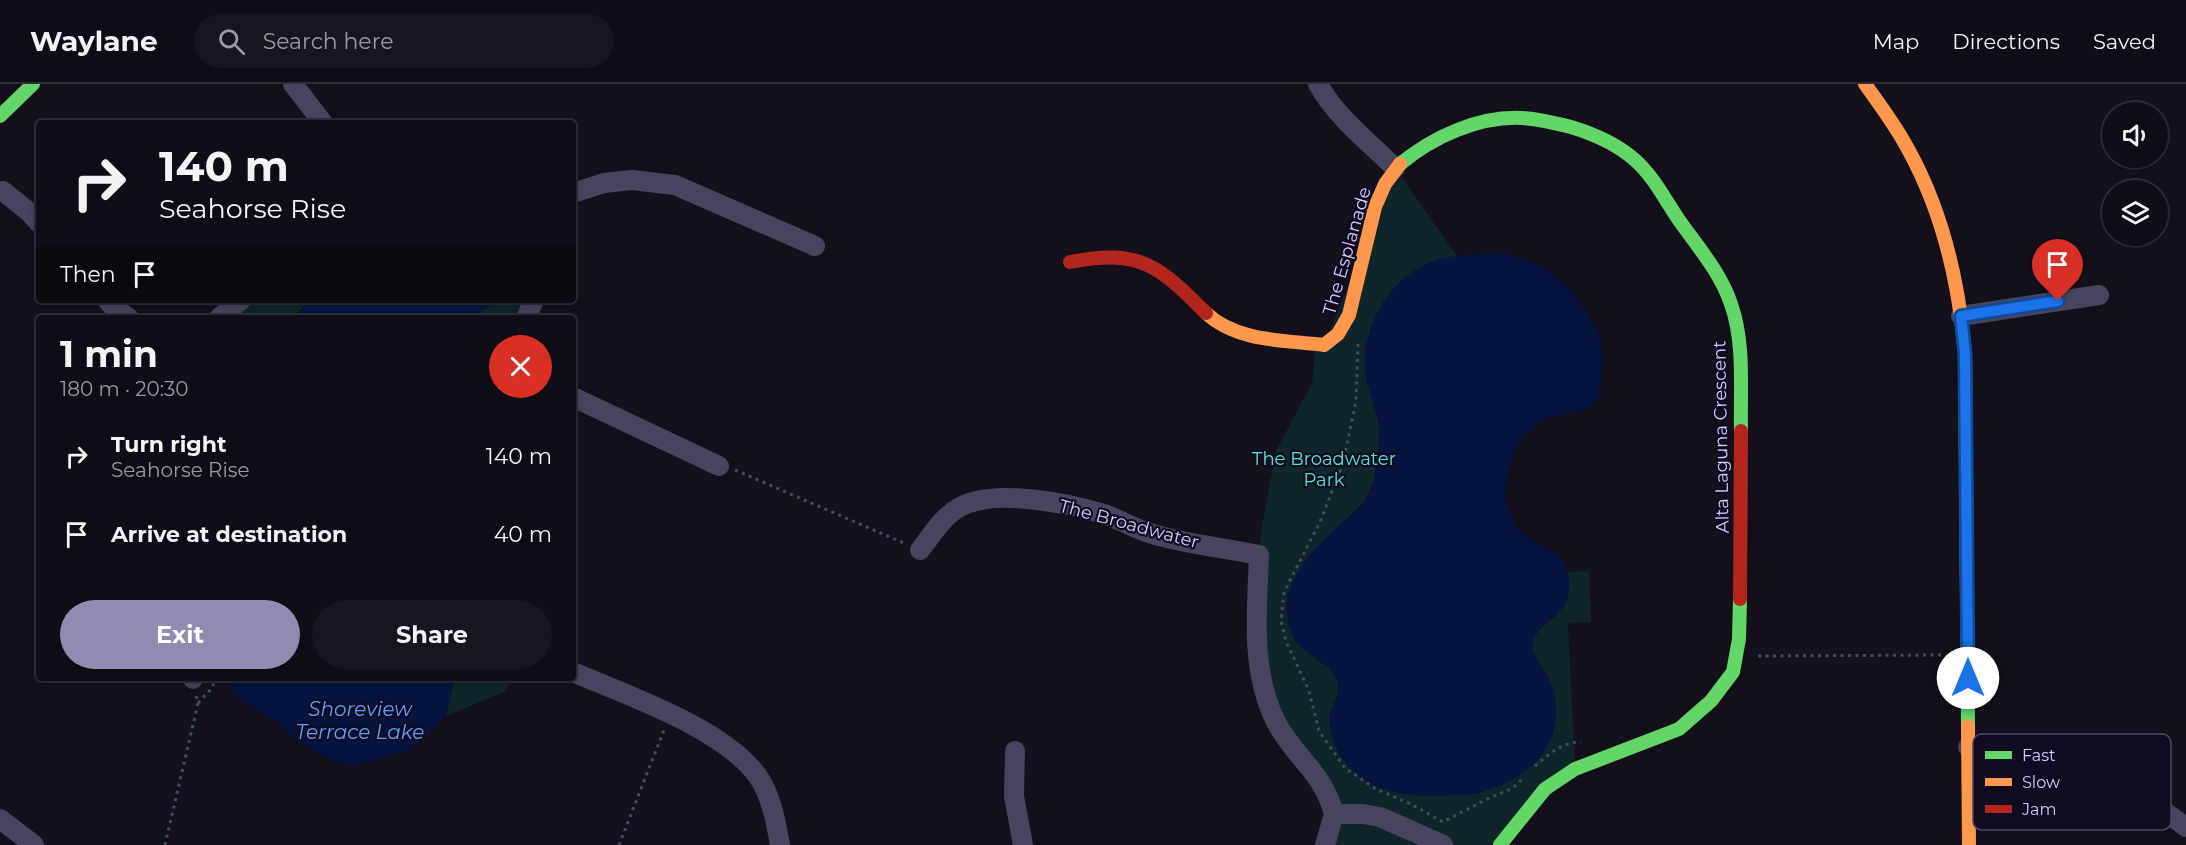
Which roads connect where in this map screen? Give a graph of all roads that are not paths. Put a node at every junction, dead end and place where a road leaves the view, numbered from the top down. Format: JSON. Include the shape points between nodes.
{"nodes":[{"id":1,"x":33,"y":84,"type":"edge"},
{"id":2,"x":293,"y":84,"type":"edge"},
{"id":3,"x":1318,"y":84,"type":"edge"},
{"id":4,"x":1865,"y":84,"type":"edge"},
{"id":5,"x":0,"y":116,"type":"edge"},
{"id":6,"x":321,"y":120,"type":"edge"},
{"id":7,"x":1909,"y":123,"type":"dead end"},
{"id":8,"x":1919,"y":141,"type":"dead end"},
{"id":9,"x":1395,"y":168,"type":"junction"},
{"id":10,"x":3,"y":191,"type":"dead end"},
{"id":11,"x":576,"y":193,"type":"edge"},
{"id":12,"x":36,"y":220,"type":"edge"},
{"id":13,"x":815,"y":246,"type":"dead end"},
{"id":14,"x":1070,"y":262,"type":"dead end"},
{"id":15,"x":2099,"y":295,"type":"dead end"},
{"id":16,"x":110,"y":303,"type":"edge"},
{"id":17,"x":237,"y":303,"type":"edge"},
{"id":18,"x":124,"y":315,"type":"edge"},
{"id":19,"x":223,"y":315,"type":"edge"},
{"id":20,"x":1973,"y":319,"type":"junction"},
{"id":21,"x":1979,"y":384,"type":"dead end"},
{"id":22,"x":576,"y":399,"type":"edge"},
{"id":23,"x":719,"y":466,"type":"road end"},
{"id":24,"x":920,"y":550,"type":"road end"},
{"id":25,"x":576,"y":673,"type":"edge"},
{"id":26,"x":1978,"y":734,"type":"edge"},
{"id":27,"x":1015,"y":751,"type":"dead end"},
{"id":28,"x":1973,"y":809,"type":"edge"},
{"id":29,"x":1334,"y":814,"type":"junction"},
{"id":30,"x":2171,"y":816,"type":"edge"},
{"id":31,"x":0,"y":819,"type":"edge"},
{"id":32,"x":2186,"y":827,"type":"edge"},
{"id":33,"x":34,"y":845,"type":"edge"},
{"id":34,"x":780,"y":845,"type":"edge"},
{"id":35,"x":1023,"y":845,"type":"edge"},
{"id":36,"x":1325,"y":845,"type":"edge"},
{"id":37,"x":1443,"y":845,"type":"edge"},
{"id":38,"x":1500,"y":845,"type":"edge"},
{"id":39,"x":1969,"y":845,"type":"edge"}],
"edges":[{"from":1,"to":5,"type":"street"},
{"from":2,"to":6,"type":"street"},
{"from":3,"to":9,"type":"street","via":[[1346,121]]},
{"from":4,"to":20,"type":"street","via":[[1896,127],[1925,189]]},
{"from":7,"to":8,"type":"street"},
{"from":9,"to":14,"type":"street","name":"The Esplanade","via":[[1373,212],[1352,307],[1340,333],[1324,345],[1244,334],[1222,325],[1202,312],[1163,272],[1143,262],[1117,256]]},
{"from":9,"to":38,"type":"street","name":"Alta Laguna Crescent","via":[[1432,142],[1480,123],[1522,118],[1575,127],[1614,144],[1645,170],[1727,292],[1738,333],[1740,627],[1733,672],[1711,701],[1679,729],[1575,769],[1545,789]]},
{"from":10,"to":12,"type":"street"},
{"from":11,"to":13,"type":"street","via":[[604,183],[632,180],[675,185]]},
{"from":15,"to":20,"type":"street"},
{"from":16,"to":18,"type":"street"},
{"from":17,"to":19,"type":"street"},
{"from":20,"to":21,"type":"street"},
{"from":20,"to":26,"type":"street","via":[[1965,354],[1968,655]]},
{"from":22,"to":23,"type":"street"},
{"from":24,"to":29,"type":"street","name":"The Broadwater","via":[[959,507],[980,499],[1007,496],[1080,508],[1146,532],[1258,555],[1257,654],[1263,687],[1276,721],[1320,779]]},
{"from":25,"to":34,"type":"street","via":[[719,739],[758,776],[768,796]]},
{"from":27,"to":35,"type":"street","via":[[1014,796]]},
{"from":28,"to":39,"type":"street"},
{"from":29,"to":36,"type":"street"},
{"from":29,"to":37,"type":"street","via":[[1380,818]]},
{"from":30,"to":32,"type":"street"},
{"from":31,"to":33,"type":"street"}]}
